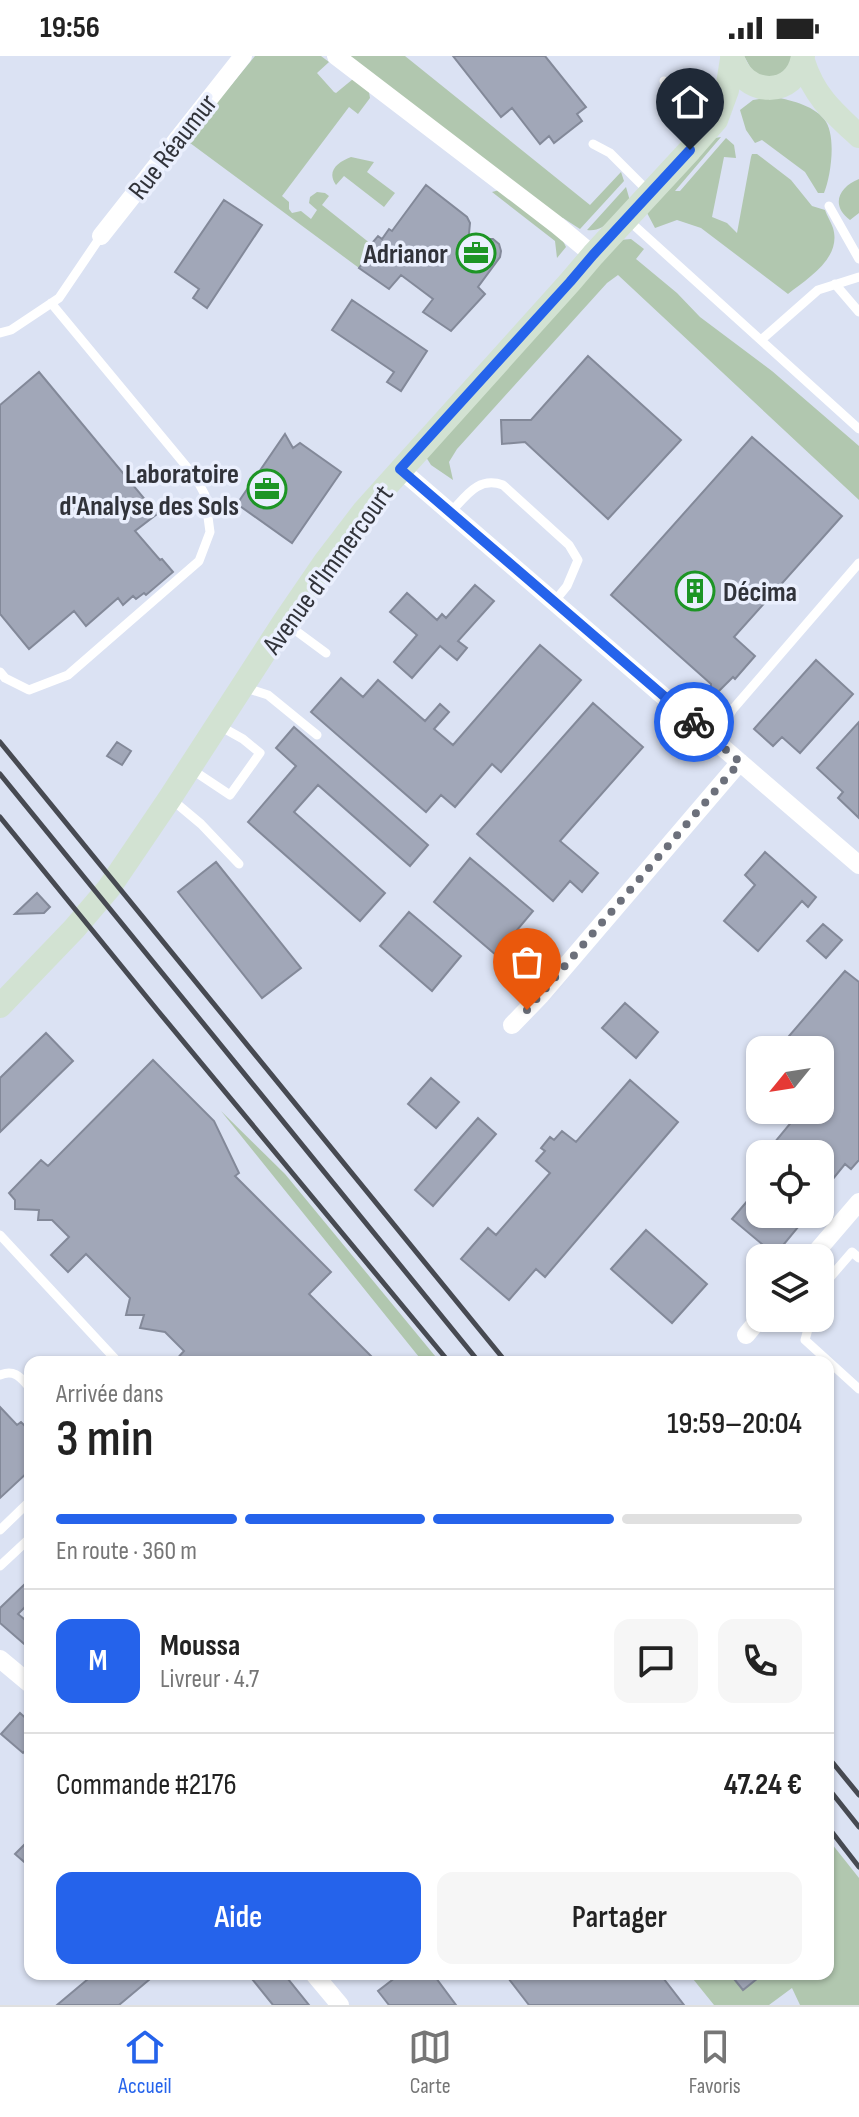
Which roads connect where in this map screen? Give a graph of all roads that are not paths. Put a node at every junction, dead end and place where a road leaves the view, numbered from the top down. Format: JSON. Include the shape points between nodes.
{"nodes":[{"id":1,"x":243,"y":56,"type":"edge"},
{"id":2,"x":336,"y":56,"type":"edge"},
{"id":3,"x":732,"y":58,"type":"edge"},
{"id":4,"x":803,"y":58,"type":"edge"},
{"id":5,"x":664,"y":81,"type":"dead end"},
{"id":6,"x":768,"y":88,"type":"junction"},
{"id":7,"x":825,"y":105,"type":"junction"},
{"id":8,"x":711,"y":126,"type":"junction"},
{"id":9,"x":859,"y":136,"type":"edge"},
{"id":10,"x":593,"y":144,"type":"dead end"},
{"id":11,"x":650,"y":193,"type":"junction"},
{"id":12,"x":829,"y":206,"type":"dead end"},
{"id":13,"x":627,"y":219,"type":"junction"},
{"id":14,"x":101,"y":236,"type":"joint"},
{"id":15,"x":593,"y":255,"type":"junction"},
{"id":16,"x":859,"y":259,"type":"edge"},
{"id":17,"x":859,"y":277,"type":"edge"},
{"id":18,"x":835,"y":284,"type":"junction"},
{"id":19,"x":51,"y":303,"type":"junction"},
{"id":20,"x":859,"y":312,"type":"edge"},
{"id":21,"x":0,"y":333,"type":"edge"},
{"id":22,"x":761,"y":340,"type":"junction"},
{"id":23,"x":859,"y":429,"type":"edge"},
{"id":24,"x":400,"y":469,"type":"junction"},
{"id":25,"x":451,"y":512,"type":"junction"},
{"id":26,"x":859,"y":563,"type":"edge"},
{"id":27,"x":554,"y":602,"type":"junction"},
{"id":28,"x":284,"y":622,"type":"junction"},
{"id":29,"x":326,"y":653,"type":"dead end"},
{"id":30,"x":0,"y":672,"type":"edge"},
{"id":31,"x":243,"y":687,"type":"junction"},
{"id":32,"x":218,"y":725,"type":"junction"},
{"id":33,"x":317,"y":735,"type":"dead end"},
{"id":34,"x":713,"y":738,"type":"junction"},
{"id":35,"x":740,"y":762,"type":"junction"},
{"id":36,"x":190,"y":768,"type":"junction"},
{"id":37,"x":170,"y":798,"type":"junction"},
{"id":38,"x":239,"y":864,"type":"dead end"},
{"id":39,"x":859,"y":865,"type":"edge"},
{"id":40,"x":0,"y":1006,"type":"edge"},
{"id":41,"x":512,"y":1025,"type":"dead end"},
{"id":42,"x":859,"y":1202,"type":"edge"},
{"id":43,"x":0,"y":1235,"type":"edge"},
{"id":44,"x":823,"y":1244,"type":"edge"},
{"id":45,"x":859,"y":1258,"type":"edge"},
{"id":46,"x":834,"y":1273,"type":"edge"},
{"id":47,"x":748,"y":1332,"type":"edge"},
{"id":48,"x":807,"y":1332,"type":"edge"},
{"id":49,"x":746,"y":1335,"type":"dead end"},
{"id":50,"x":112,"y":1356,"type":"edge"},
{"id":51,"x":823,"y":1356,"type":"edge"},
{"id":52,"x":834,"y":1366,"type":"edge"},
{"id":53,"x":0,"y":1375,"type":"edge"},
{"id":54,"x":24,"y":1382,"type":"edge"},
{"id":55,"x":859,"y":1389,"type":"edge"},
{"id":56,"x":24,"y":1507,"type":"edge"},
{"id":57,"x":0,"y":1530,"type":"edge"},
{"id":58,"x":24,"y":1544,"type":"edge"},
{"id":59,"x":0,"y":1566,"type":"edge"},
{"id":60,"x":0,"y":1659,"type":"edge"},
{"id":61,"x":24,"y":1679,"type":"edge"},
{"id":62,"x":319,"y":1980,"type":"edge"},
{"id":63,"x":340,"y":2005,"type":"edge"}],
"edges":[{"from":1,"to":14,"type":"street","name":"Rue Réaumur"},
{"from":2,"to":15,"type":"street"},
{"from":3,"to":6,"type":"main road","via":[[742,78]]},
{"from":3,"to":8,"type":"main road","name":"Avenue d'Immercourt","via":[[727,90]]},
{"from":4,"to":6,"type":"main road","name":"Avenue d'Immercourt","via":[[793,79]]},
{"from":4,"to":7,"type":"main road"},
{"from":5,"to":8,"type":"lane"},
{"from":6,"to":7,"type":"main road"},
{"from":6,"to":8,"type":"main road","name":"Avenue d'Immercourt"},
{"from":7,"to":9,"type":"main road"},
{"from":8,"to":11,"type":"main road","name":"Avenue d'Immercourt"},
{"from":10,"to":11,"type":"lane","via":[[610,153]]},
{"from":11,"to":13,"type":"main road","name":"Avenue d'Immercourt"},
{"from":12,"to":16,"type":"lane"},
{"from":13,"to":15,"type":"main road","name":"Avenue d'Immercourt"},
{"from":13,"to":22,"type":"lane"},
{"from":14,"to":19,"type":"lane"},
{"from":15,"to":24,"type":"main road","name":"Avenue d'Immercourt"},
{"from":17,"to":18,"type":"lane"},
{"from":18,"to":20,"type":"lane"},
{"from":18,"to":22,"type":"lane","via":[[818,290]]},
{"from":19,"to":21,"type":"lane"},
{"from":19,"to":30,"type":"lane","via":[[196,478],[205,495],[210,532],[199,561],[68,675],[29,690]]},
{"from":22,"to":23,"type":"lane"},
{"from":24,"to":25,"type":"street"},
{"from":24,"to":28,"type":"main road","name":"Avenue d'Immercourt","via":[[344,536]]},
{"from":25,"to":27,"type":"street"},
{"from":25,"to":27,"type":"lane","via":[[479,484],[503,485],[569,545],[578,560]]},
{"from":26,"to":34,"type":"lane"},
{"from":27,"to":34,"type":"street"},
{"from":28,"to":29,"type":"lane"},
{"from":28,"to":31,"type":"main road","name":"Avenue d'Immercourt"},
{"from":31,"to":32,"type":"main road","name":"Avenue d'Immercourt"},
{"from":31,"to":33,"type":"lane","via":[[268,695]]},
{"from":32,"to":36,"type":"main road","name":"Avenue d'Immercourt"},
{"from":32,"to":36,"type":"lane","via":[[260,753],[230,795]]},
{"from":34,"to":35,"type":"street"},
{"from":35,"to":39,"type":"street"},
{"from":35,"to":41,"type":"street"},
{"from":36,"to":37,"type":"main road","name":"Avenue d'Immercourt"},
{"from":37,"to":38,"type":"lane"},
{"from":37,"to":40,"type":"main road","name":"Avenue d'Immercourt","via":[[95,905]]},
{"from":42,"to":44,"type":"street"},
{"from":43,"to":50,"type":"lane"},
{"from":45,"to":46,"type":"lane","via":[[852,1252]]},
{"from":47,"to":49,"type":"street"},
{"from":48,"to":51,"type":"lane","via":[[805,1340]]},
{"from":52,"to":55,"type":"lane"},
{"from":53,"to":54,"type":"lane","via":[[17,1374]]},
{"from":56,"to":57,"type":"lane"},
{"from":58,"to":59,"type":"lane"},
{"from":60,"to":61,"type":"street"},
{"from":62,"to":63,"type":"street"}]}
